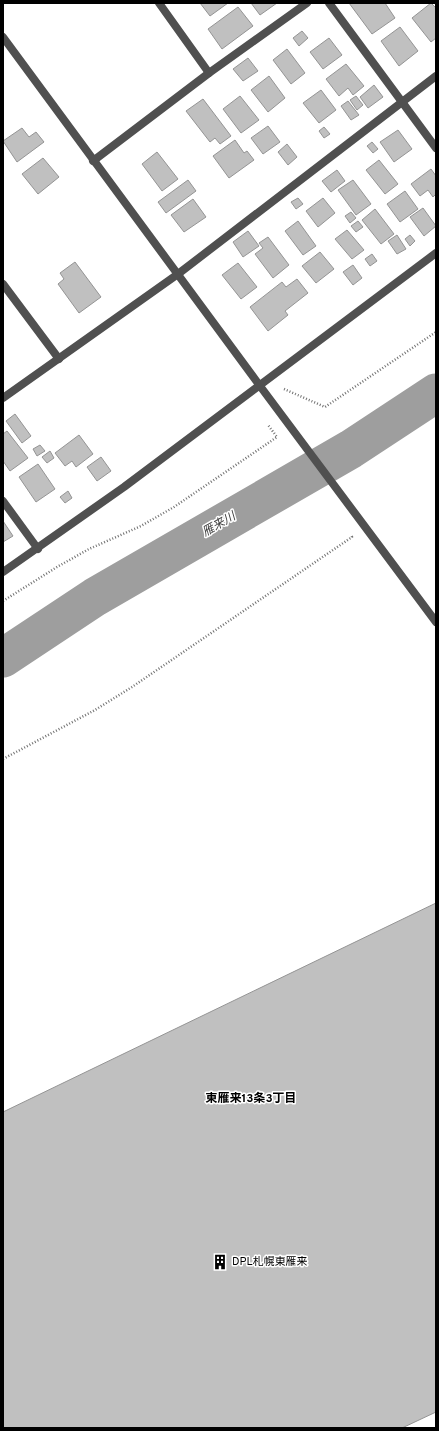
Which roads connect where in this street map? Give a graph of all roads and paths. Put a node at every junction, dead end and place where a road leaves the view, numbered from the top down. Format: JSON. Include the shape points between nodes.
{"nodes":[{"id":1,"x":159,"y":3,"type":"edge"},
{"id":2,"x":307,"y":3,"type":"edge"},
{"id":3,"x":329,"y":3,"type":"edge"},
{"id":4,"x":3,"y":37,"type":"edge"},
{"id":5,"x":209,"y":73,"type":"junction"},
{"id":6,"x":436,"y":76,"type":"edge"},
{"id":7,"x":402,"y":102,"type":"junction"},
{"id":8,"x":436,"y":148,"type":"edge"},
{"id":9,"x":93,"y":161,"type":"junction"},
{"id":10,"x":436,"y":253,"type":"edge"},
{"id":11,"x":178,"y":274,"type":"junction"},
{"id":12,"x":3,"y":284,"type":"edge"},
{"id":13,"x":436,"y":332,"type":"edge"},
{"id":14,"x":59,"y":359,"type":"junction"},
{"id":15,"x":260,"y":386,"type":"junction"},
{"id":16,"x":284,"y":389,"type":"dead end"},
{"id":17,"x":3,"y":398,"type":"edge"},
{"id":18,"x":265,"y":420,"type":"dead end"},
{"id":19,"x":3,"y":501,"type":"edge"},
{"id":20,"x":348,"y":531,"type":"dead end"},
{"id":21,"x":38,"y":548,"type":"junction"},
{"id":22,"x":3,"y":572,"type":"edge"},
{"id":23,"x":3,"y":601,"type":"edge"},
{"id":24,"x":436,"y":622,"type":"edge"},
{"id":25,"x":3,"y":759,"type":"edge"}],
"edges":[{"from":1,"to":5,"type":"street"},
{"from":2,"to":5,"type":"street"},
{"from":3,"to":7,"type":"street"},
{"from":4,"to":9,"type":"street"},
{"from":5,"to":9,"type":"street"},
{"from":6,"to":7,"type":"street"},
{"from":7,"to":8,"type":"street"},
{"from":7,"to":11,"type":"street"},
{"from":9,"to":11,"type":"street"},
{"from":10,"to":15,"type":"street"},
{"from":11,"to":14,"type":"street"},
{"from":11,"to":15,"type":"street"},
{"from":12,"to":14,"type":"street"},
{"from":13,"to":16,"type":"path","via":[[325,407]]},
{"from":14,"to":17,"type":"street"},
{"from":15,"to":21,"type":"street"},
{"from":15,"to":24,"type":"street"},
{"from":18,"to":23,"type":"path","via":[[277,437],[225,473],[141,526],[89,549]]},
{"from":19,"to":21,"type":"street"},
{"from":20,"to":25,"type":"path","via":[[352,537],[132,687],[95,710]]},
{"from":21,"to":22,"type":"street"}]}
